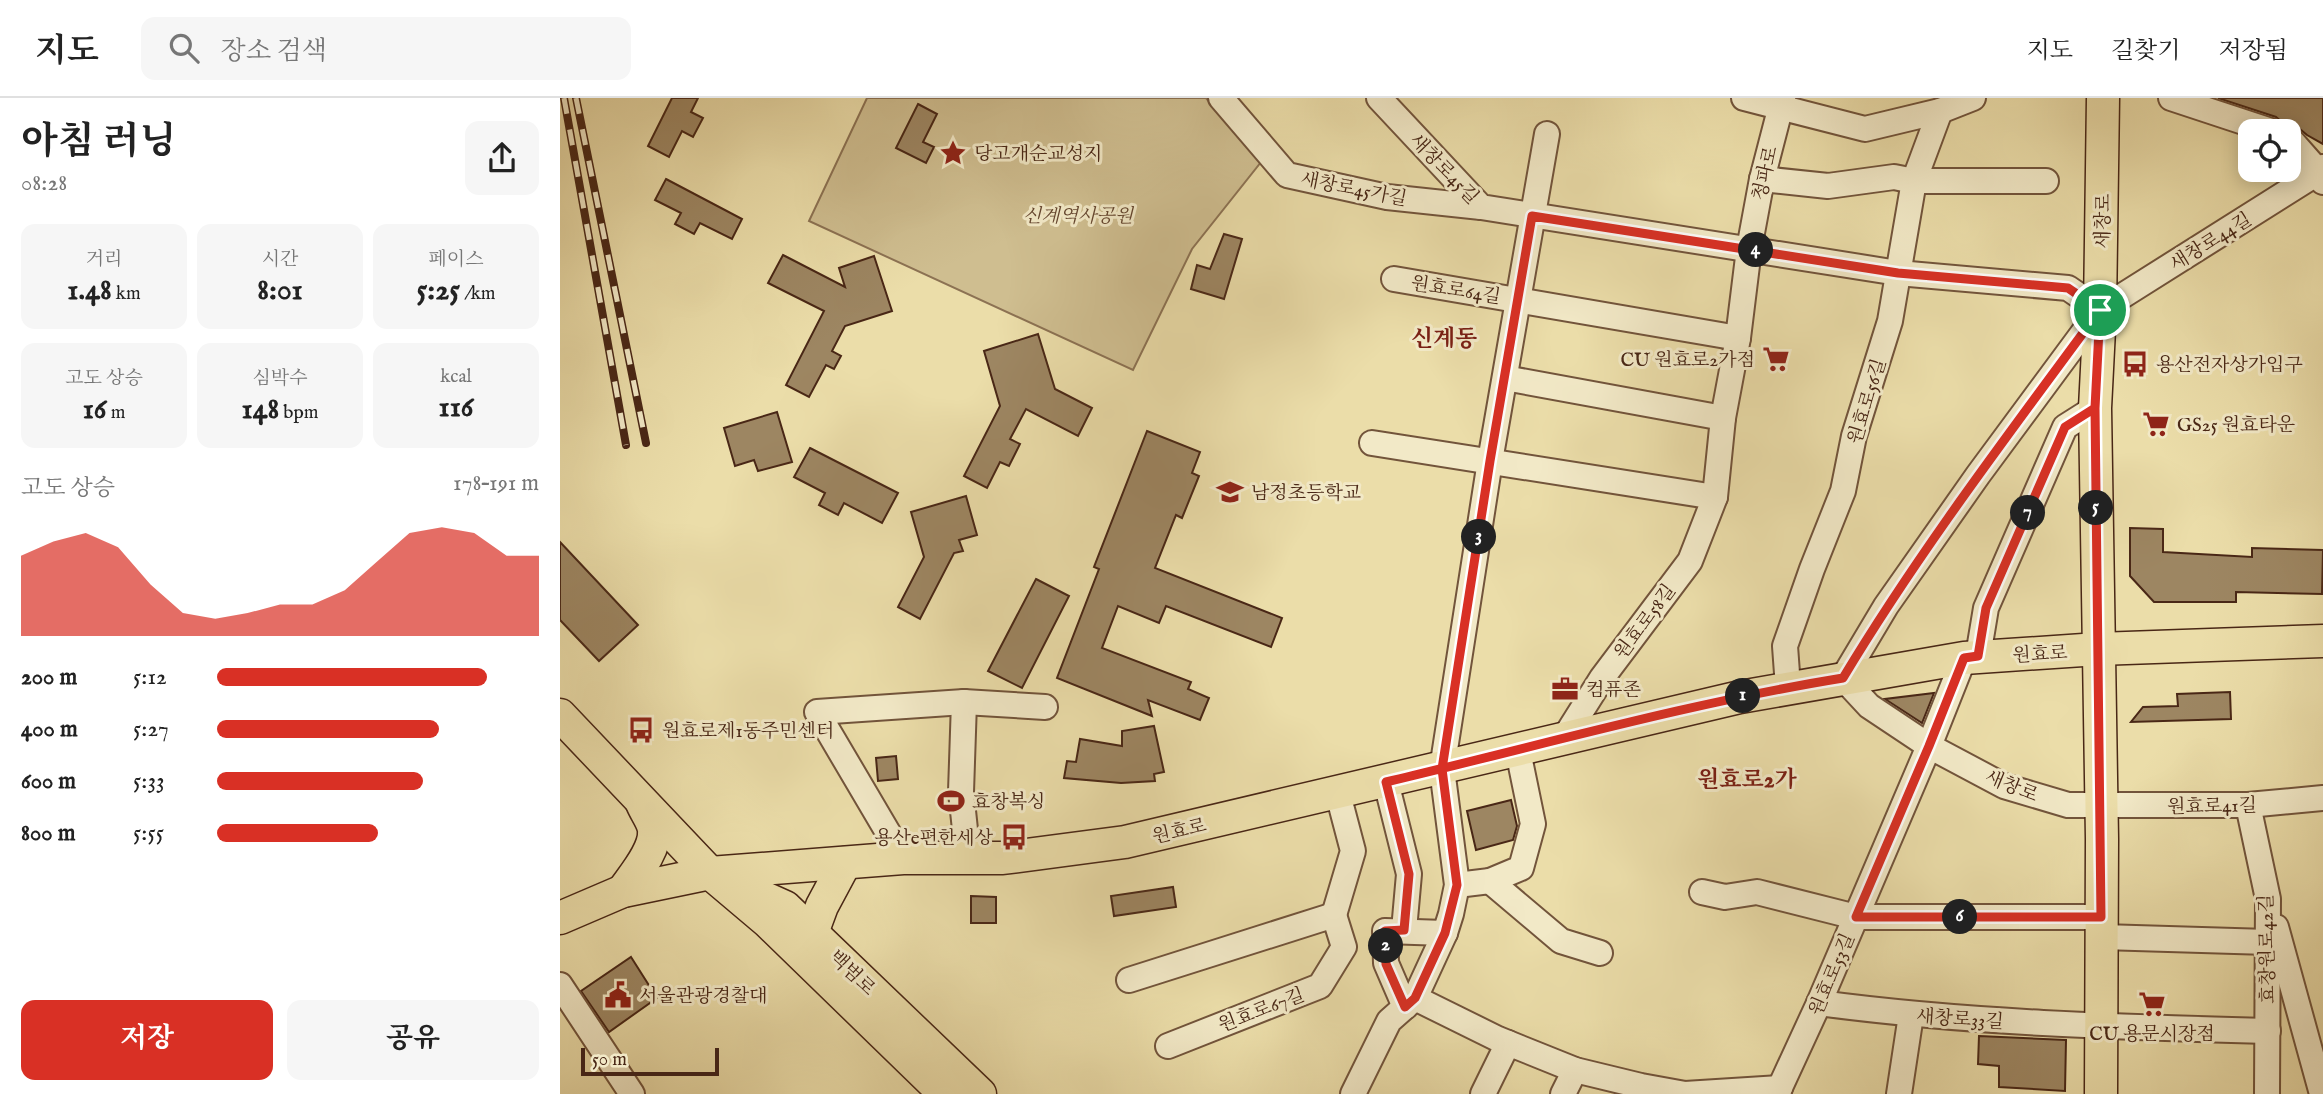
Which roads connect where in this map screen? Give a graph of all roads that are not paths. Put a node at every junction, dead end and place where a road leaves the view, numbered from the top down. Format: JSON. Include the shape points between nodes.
{"nodes":[{"id":1,"x":1221,"y":98,"type":"edge"},
{"id":2,"x":1379,"y":98,"type":"edge"},
{"id":3,"x":1744,"y":98,"type":"edge"},
{"id":4,"x":1973,"y":98,"type":"edge"},
{"id":5,"x":2103,"y":98,"type":"edge"},
{"id":6,"x":2171,"y":98,"type":"edge"},
{"id":7,"x":1781,"y":103,"type":"edge"},
{"id":8,"x":1940,"y":111,"type":"junction"},
{"id":9,"x":2238,"y":120,"type":"edge"},
{"id":10,"x":1547,"y":134,"type":"dead end"},
{"id":11,"x":2301,"y":151,"type":"edge"},
{"id":12,"x":2322,"y":174,"type":"edge"},
{"id":13,"x":1762,"y":179,"type":"junction"},
{"id":14,"x":1914,"y":181,"type":"junction"},
{"id":15,"x":2046,"y":181,"type":"dead end"},
{"id":16,"x":1481,"y":207,"type":"junction"},
{"id":17,"x":1532,"y":216,"type":"junction"},
{"id":18,"x":1749,"y":249,"type":"junction"},
{"id":19,"x":1898,"y":273,"type":"junction"},
{"id":20,"x":1394,"y":279,"type":"dead end"},
{"id":21,"x":1518,"y":299,"type":"junction"},
{"id":22,"x":2100,"y":310,"type":"junction"},
{"id":23,"x":1738,"y":338,"type":"junction"},
{"id":24,"x":1505,"y":378,"type":"junction"},
{"id":25,"x":2095,"y":408,"type":"junction"},
{"id":26,"x":1723,"y":418,"type":"junction"},
{"id":27,"x":1372,"y":443,"type":"dead end"},
{"id":28,"x":1490,"y":461,"type":"junction"},
{"id":29,"x":1715,"y":497,"type":"junction"},
{"id":30,"x":2323,"y":641,"type":"edge"},
{"id":31,"x":2098,"y":649,"type":"junction"},
{"id":32,"x":1971,"y":657,"type":"junction"},
{"id":33,"x":1843,"y":678,"type":"junction"},
{"id":34,"x":1788,"y":687,"type":"junction"},
{"id":35,"x":964,"y":702,"type":"junction"},
{"id":36,"x":1045,"y":707,"type":"dead end"},
{"id":37,"x":560,"y":715,"type":"edge"},
{"id":38,"x":1563,"y":740,"type":"junction"},
{"id":39,"x":1929,"y":746,"type":"junction"},
{"id":40,"x":1517,"y":751,"type":"junction"},
{"id":41,"x":1442,"y":769,"type":"junction"},
{"id":42,"x":1386,"y":782,"type":"junction"},
{"id":43,"x":1338,"y":794,"type":"junction"},
{"id":44,"x":2323,"y":798,"type":"edge"},
{"id":45,"x":640,"y":799,"type":"junction"},
{"id":46,"x":2248,"y":805,"type":"junction"},
{"id":47,"x":2100,"y":806,"type":"junction"},
{"id":48,"x":903,"y":858,"type":"junction"},
{"id":49,"x":968,"y":858,"type":"junction"},
{"id":50,"x":845,"y":863,"type":"junction"},
{"id":51,"x":710,"y":873,"type":"junction"},
{"id":52,"x":1490,"y":881,"type":"junction"},
{"id":53,"x":1457,"y":885,"type":"junction"},
{"id":54,"x":623,"y":891,"type":"junction"},
{"id":55,"x":1702,"y":892,"type":"dead end"},
{"id":56,"x":2268,"y":899,"type":"junction"},
{"id":57,"x":1334,"y":915,"type":"junction"},
{"id":58,"x":1856,"y":917,"type":"junction"},
{"id":59,"x":560,"y":918,"type":"edge"},
{"id":60,"x":2101,"y":927,"type":"junction"},
{"id":61,"x":1404,"y":930,"type":"junction"},
{"id":62,"x":1445,"y":933,"type":"junction"},
{"id":63,"x":2268,"y":942,"type":"junction"},
{"id":64,"x":816,"y":948,"type":"junction"},
{"id":65,"x":1600,"y":953,"type":"dead end"},
{"id":66,"x":1129,"y":980,"type":"dead end"},
{"id":67,"x":560,"y":985,"type":"edge"},
{"id":68,"x":1410,"y":1002,"type":"junction"},
{"id":69,"x":1819,"y":1003,"type":"junction"},
{"id":70,"x":1912,"y":1015,"type":"junction"},
{"id":71,"x":2102,"y":1027,"type":"junction"},
{"id":72,"x":2268,"y":1031,"type":"junction"},
{"id":73,"x":1508,"y":1043,"type":"junction"},
{"id":74,"x":1168,"y":1046,"type":"dead end"},
{"id":75,"x":1575,"y":1070,"type":"junction"},
{"id":76,"x":1639,"y":1090,"type":"edge"},
{"id":77,"x":1778,"y":1091,"type":"edge"},
{"id":78,"x":632,"y":1094,"type":"edge"},
{"id":79,"x":945,"y":1094,"type":"edge"},
{"id":80,"x":980,"y":1094,"type":"edge"},
{"id":81,"x":1353,"y":1094,"type":"edge"},
{"id":82,"x":1483,"y":1094,"type":"edge"},
{"id":83,"x":1563,"y":1094,"type":"edge"},
{"id":84,"x":1899,"y":1094,"type":"edge"},
{"id":85,"x":2101,"y":1094,"type":"edge"},
{"id":86,"x":2267,"y":1094,"type":"edge"},
{"id":87,"x":2322,"y":1094,"type":"edge"}],
"edges":[{"from":1,"to":16,"type":"street","name":"새창로45가길","via":[[1287,174],[1387,197]]},
{"from":2,"to":16,"type":"street","name":"새창로45길"},
{"from":3,"to":7,"type":"street"},
{"from":4,"to":8,"type":"street"},
{"from":5,"to":22,"type":"main road","name":"새창로"},
{"from":6,"to":9,"type":"street"},
{"from":7,"to":8,"type":"street","via":[[1865,129]]},
{"from":7,"to":13,"type":"street","name":"청파로"},
{"from":8,"to":14,"type":"street","name":"원효로56길"},
{"from":10,"to":17,"type":"street","name":"원효로64길"},
{"from":11,"to":12,"type":"street"},
{"from":12,"to":22,"type":"street","name":"새창로44길"},
{"from":13,"to":14,"type":"street","via":[[1828,186],[1894,177]]},
{"from":13,"to":18,"type":"street","name":"청파로"},
{"from":14,"to":15,"type":"street"},
{"from":14,"to":19,"type":"street","name":"원효로56길"},
{"from":16,"to":17,"type":"street","name":"새창로45길"},
{"from":17,"to":18,"type":"street","name":"새창로45길"},
{"from":17,"to":21,"type":"street","name":"원효로64길"},
{"from":18,"to":19,"type":"street","name":"새창로45길"},
{"from":18,"to":23,"type":"street","name":"원효로58길"},
{"from":19,"to":22,"type":"street","name":"새창로45길","via":[[2068,288]]},
{"from":19,"to":34,"type":"street","name":"원효로56길","via":[[1890,321],[1854,436],[1843,491],[1785,646]]},
{"from":20,"to":21,"type":"street","name":"원효로64길"},
{"from":21,"to":23,"type":"street"},
{"from":21,"to":24,"type":"street","name":"원효로64길"},
{"from":22,"to":25,"type":"main road","name":"새창로"},
{"from":22,"to":33,"type":"street","via":[[1894,595]]},
{"from":23,"to":26,"type":"street","name":"원효로58길"},
{"from":24,"to":26,"type":"street"},
{"from":24,"to":28,"type":"street","name":"원효로64길"},
{"from":25,"to":31,"type":"main road","name":"새창로"},
{"from":25,"to":32,"type":"street","name":"원효로53길","via":[[2065,427],[1986,608]]},
{"from":26,"to":29,"type":"street","name":"원효로58길"},
{"from":27,"to":28,"type":"street"},
{"from":28,"to":29,"type":"street"},
{"from":28,"to":41,"type":"street","name":"원효로64길"},
{"from":29,"to":38,"type":"street","name":"원효로58길","via":[[1689,561],[1602,678]]},
{"from":30,"to":31,"type":"main road","name":"원효로"},
{"from":31,"to":32,"type":"main road","name":"원효로"},
{"from":31,"to":47,"type":"main road","name":"새창로"},
{"from":32,"to":33,"type":"main road","name":"원효로"},
{"from":32,"to":39,"type":"street","name":"원효로53길"},
{"from":33,"to":34,"type":"main road","name":"원효로"},
{"from":33,"to":39,"type":"street","via":[[1869,706]]},
{"from":34,"to":38,"type":"main road","name":"원효로"},
{"from":35,"to":36,"type":"street"},
{"from":35,"to":48,"type":"street","via":[[817,712]]},
{"from":35,"to":49,"type":"street","via":[[961,792]]},
{"from":37,"to":45,"type":"main road","name":"백범로"},
{"from":38,"to":40,"type":"main road","name":"원효로"},
{"from":39,"to":47,"type":"street","name":"새창로","via":[[2004,786],[2067,805]]},
{"from":39,"to":58,"type":"street","name":"원효로53길"},
{"from":40,"to":41,"type":"main road","name":"원효로"},
{"from":40,"to":52,"type":"street","via":[[1533,824],[1521,869]]},
{"from":41,"to":42,"type":"main road","name":"원효로"},
{"from":41,"to":53,"type":"street","name":"원효로64길"},
{"from":42,"to":43,"type":"main road","name":"원효로"},
{"from":42,"to":61,"type":"street","via":[[1409,874]]},
{"from":43,"to":49,"type":"main road","name":"원효로","via":[[1125,842],[1003,858]]},
{"from":43,"to":57,"type":"street","via":[[1353,852]]},
{"from":44,"to":46,"type":"street","name":"원효로41길"},
{"from":45,"to":51,"type":"main road","name":"백범로"},
{"from":45,"to":54,"type":"main road","via":[[654,829],[642,862]]},
{"from":46,"to":47,"type":"street","name":"원효로41길"},
{"from":46,"to":56,"type":"street","name":"효창원로42길"},
{"from":47,"to":60,"type":"main road","name":"새창로"},
{"from":48,"to":49,"type":"main road","name":"원효로"},
{"from":48,"to":50,"type":"main road","name":"원효로"},
{"from":50,"to":51,"type":"main road","name":"원효로"},
{"from":50,"to":64,"type":"main road","via":[[822,906]]},
{"from":51,"to":54,"type":"main road","name":"원효로"},
{"from":51,"to":64,"type":"main road","name":"백범로","via":[[768,922]]},
{"from":52,"to":53,"type":"street"},
{"from":52,"to":65,"type":"street","via":[[1561,941]]},
{"from":53,"to":62,"type":"street"},
{"from":54,"to":59,"type":"main road","name":"원효로"},
{"from":55,"to":58,"type":"street","via":[[1725,897],[1757,892]]},
{"from":56,"to":63,"type":"street","name":"효창원로42길"},
{"from":56,"to":87,"type":"street"},
{"from":57,"to":66,"type":"street"},
{"from":57,"to":74,"type":"street","name":"원효로67길","via":[[1345,947],[1320,986]]},
{"from":58,"to":60,"type":"street"},
{"from":58,"to":69,"type":"street","name":"원효로53길"},
{"from":60,"to":63,"type":"street"},
{"from":60,"to":71,"type":"main road","name":"새창로"},
{"from":61,"to":62,"type":"street"},
{"from":61,"to":68,"type":"street","via":[[1385,931],[1386,964]]},
{"from":62,"to":68,"type":"street"},
{"from":63,"to":72,"type":"street","name":"효창원로42길"},
{"from":64,"to":79,"type":"main road","name":"백범로"},
{"from":64,"to":80,"type":"main road","name":"백범로"},
{"from":67,"to":78,"type":"street"},
{"from":68,"to":73,"type":"street"},
{"from":68,"to":81,"type":"street","via":[[1389,1021]]},
{"from":69,"to":70,"type":"street","name":"새창로33길"},
{"from":69,"to":77,"type":"street","name":"원효로53길"},
{"from":70,"to":71,"type":"street","name":"새창로33길"},
{"from":70,"to":84,"type":"street"},
{"from":71,"to":72,"type":"street"},
{"from":71,"to":85,"type":"main road","name":"새창로"},
{"from":72,"to":86,"type":"street","name":"효창원로42길"},
{"from":73,"to":75,"type":"street"},
{"from":73,"to":82,"type":"street"},
{"from":75,"to":76,"type":"street"},
{"from":75,"to":83,"type":"street"},
{"from":76,"to":77,"type":"street","via":[[1685,1094]]}]}
